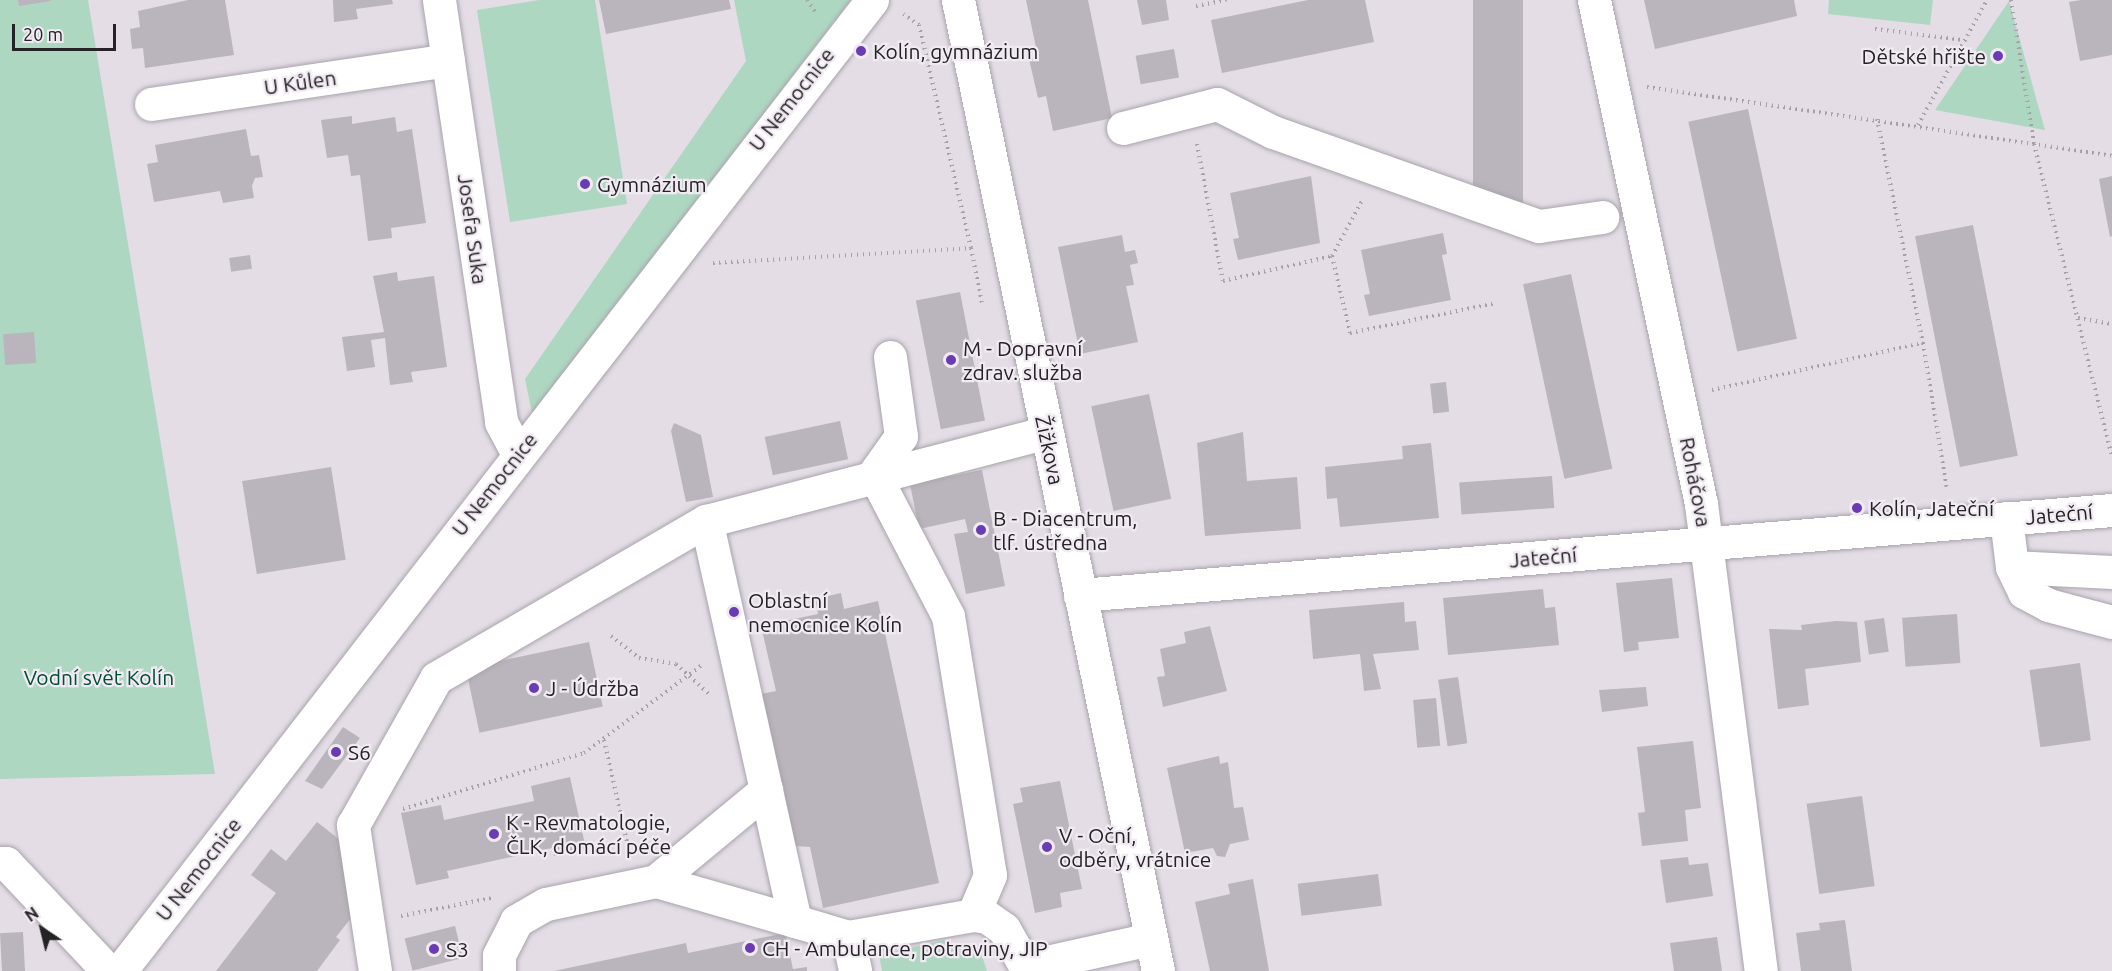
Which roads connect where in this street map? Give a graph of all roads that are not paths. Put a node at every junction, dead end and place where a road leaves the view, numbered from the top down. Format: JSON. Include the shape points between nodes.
{"nodes":[{"id":1,"x":439,"y":0,"type":"edge"},
{"id":2,"x":957,"y":0,"type":"edge"},
{"id":3,"x":1594,"y":0,"type":"edge"},
{"id":4,"x":886,"y":3,"type":"edge"},
{"id":5,"x":448,"y":60,"type":"junction"},
{"id":6,"x":151,"y":104,"type":"dead end"},
{"id":7,"x":1123,"y":128,"type":"dead end"},
{"id":8,"x":1602,"y":218,"type":"dead end"},
{"id":9,"x":890,"y":357,"type":"dead end"},
{"id":10,"x":1047,"y":432,"type":"junction"},
{"id":11,"x":518,"y":454,"type":"junction"},
{"id":12,"x":874,"y":474,"type":"junction"},
{"id":13,"x":2112,"y":510,"type":"edge"},
{"id":14,"x":2006,"y":518,"type":"junction"},
{"id":15,"x":706,"y":521,"type":"junction"},
{"id":16,"x":1708,"y":543,"type":"junction"},
{"id":17,"x":2012,"y":567,"type":"junction"},
{"id":18,"x":2112,"y":572,"type":"edge"},
{"id":19,"x":1080,"y":595,"type":"junction"},
{"id":20,"x":2112,"y":622,"type":"edge"},
{"id":21,"x":766,"y":790,"type":"junction"},
{"id":22,"x":0,"y":863,"type":"edge"},
{"id":23,"x":656,"y":881,"type":"junction"},
{"id":24,"x":973,"y":915,"type":"junction"},
{"id":25,"x":795,"y":921,"type":"junction"},
{"id":26,"x":848,"y":937,"type":"junction"},
{"id":27,"x":1151,"y":939,"type":"junction"},
{"id":28,"x":1028,"y":968,"type":"edge"},
{"id":29,"x":108,"y":971,"type":"edge"},
{"id":30,"x":120,"y":971,"type":"edge"},
{"id":31,"x":375,"y":971,"type":"edge"},
{"id":32,"x":499,"y":971,"type":"edge"},
{"id":33,"x":855,"y":971,"type":"edge"},
{"id":34,"x":1158,"y":971,"type":"edge"},
{"id":35,"x":1761,"y":971,"type":"edge"}],
"edges":[{"from":1,"to":5,"type":"street","name":"Josefa Suka"},
{"from":2,"to":10,"type":"street","name":"Žižkova"},
{"from":3,"to":16,"type":"street","name":"Roháčova"},
{"from":4,"to":11,"type":"street","name":"U Nemocnice","via":[[663,266]]},
{"from":5,"to":6,"type":"street","name":"U Kůlen"},
{"from":5,"to":11,"type":"street","name":"Josefa Suka","via":[[501,422]]},
{"from":7,"to":8,"type":"street","via":[[1217,104],[1273,132],[1539,226]]},
{"from":9,"to":12,"type":"street","via":[[902,436]]},
{"from":10,"to":12,"type":"street"},
{"from":10,"to":19,"type":"street","name":"Žižkova"},
{"from":11,"to":30,"type":"street","name":"U Nemocnice"},
{"from":12,"to":15,"type":"street"},
{"from":12,"to":24,"type":"street","via":[[948,616],[990,876]]},
{"from":13,"to":14,"type":"street","name":"Jateční"},
{"from":14,"to":16,"type":"street","name":"Jateční"},
{"from":14,"to":17,"type":"street","name":"Jateční"},
{"from":15,"to":21,"type":"street"},
{"from":15,"to":31,"type":"street","via":[[436,678],[353,825]]},
{"from":16,"to":19,"type":"street","name":"Jateční"},
{"from":16,"to":35,"type":"street","name":"Roháčova"},
{"from":17,"to":18,"type":"street"},
{"from":17,"to":20,"type":"street","name":"Jateční","via":[[2016,581],[2035,600]]},
{"from":19,"to":27,"type":"street","name":"Žižkova"},
{"from":21,"to":23,"type":"street"},
{"from":21,"to":25,"type":"street"},
{"from":22,"to":29,"type":"street","via":[[6,863]]},
{"from":23,"to":25,"type":"street"},
{"from":23,"to":32,"type":"street","via":[[546,904],[516,921],[499,955]]},
{"from":24,"to":26,"type":"street"},
{"from":24,"to":28,"type":"street","via":[[987,917],[1004,929]]},
{"from":25,"to":26,"type":"street"},
{"from":26,"to":33,"type":"street"},
{"from":27,"to":28,"type":"street"},
{"from":27,"to":34,"type":"street","name":"Žižkova"}]}
